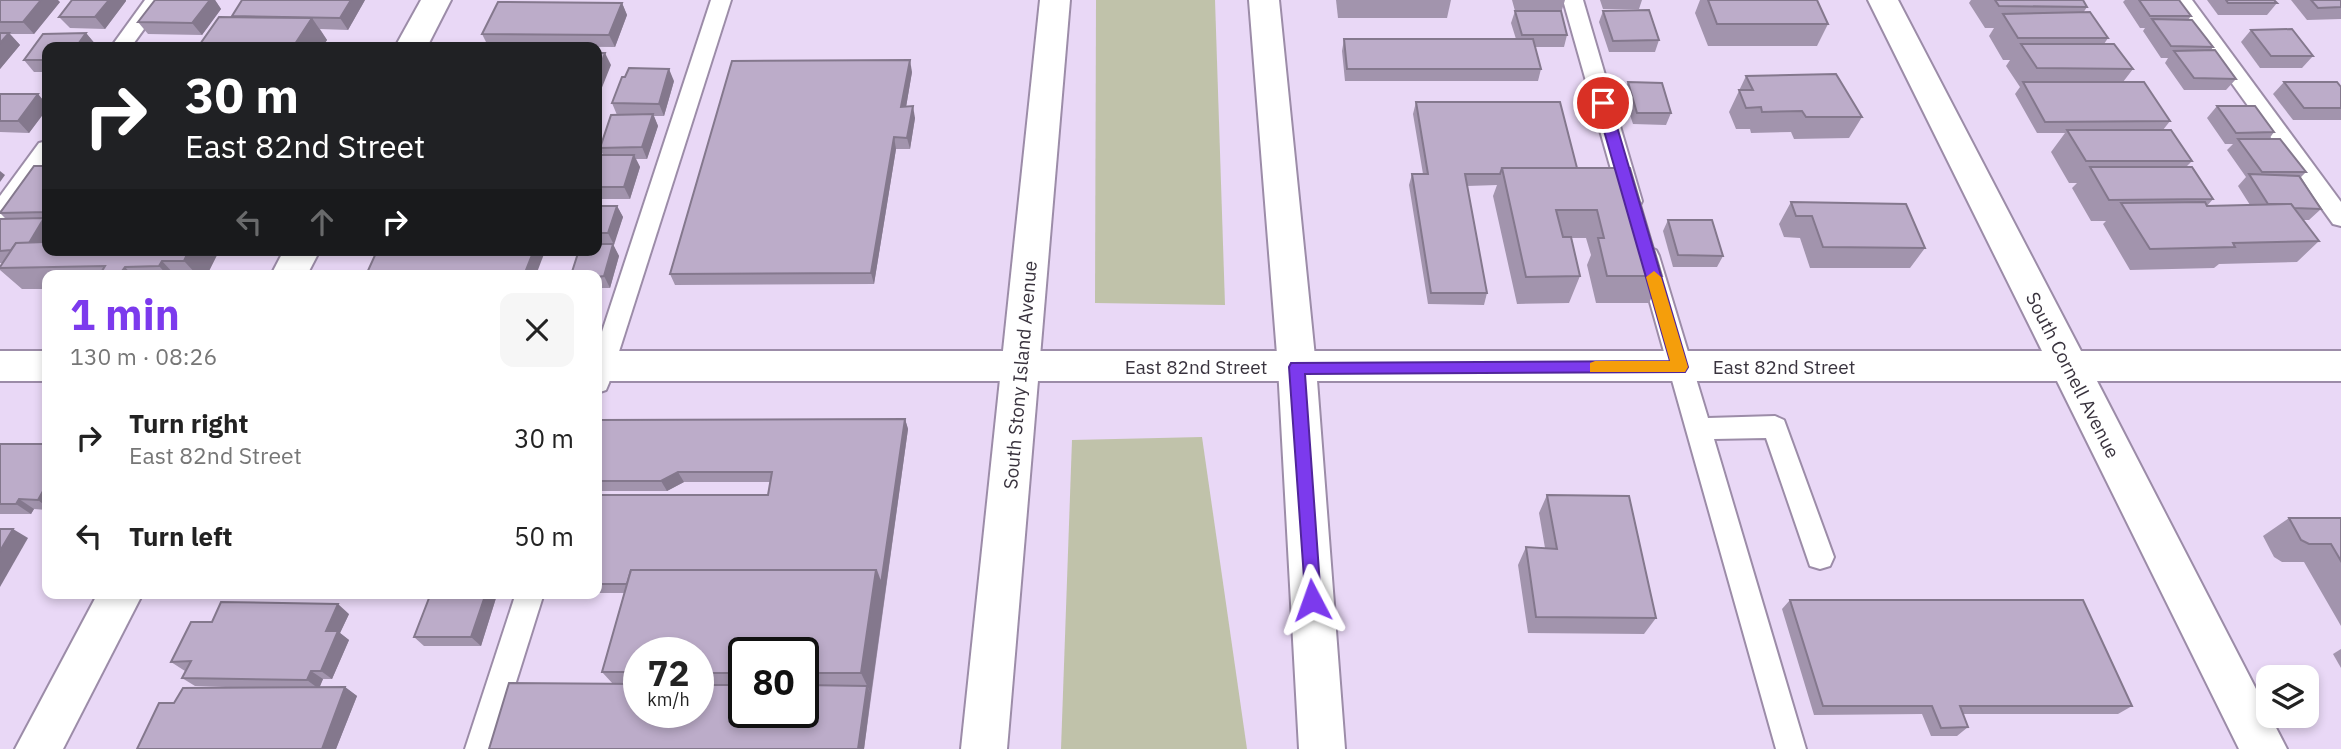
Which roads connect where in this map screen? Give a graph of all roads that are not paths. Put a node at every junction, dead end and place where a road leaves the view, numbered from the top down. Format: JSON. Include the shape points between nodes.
{"nodes":[{"id":1,"x":155,"y":0,"type":"edge"},
{"id":2,"x":436,"y":0,"type":"edge"},
{"id":3,"x":721,"y":0,"type":"edge"},
{"id":4,"x":1055,"y":0,"type":"edge"},
{"id":5,"x":1265,"y":0,"type":"edge"},
{"id":6,"x":1573,"y":0,"type":"edge"},
{"id":7,"x":1883,"y":0,"type":"edge"},
{"id":8,"x":2182,"y":0,"type":"edge"},
{"id":9,"x":125,"y":42,"type":"edge"},
{"id":10,"x":414,"y":42,"type":"edge"},
{"id":11,"x":42,"y":155,"type":"edge"},
{"id":12,"x":0,"y":213,"type":"edge"},
{"id":13,"x":2341,"y":218,"type":"edge"},
{"id":14,"x":602,"y":363,"type":"edge"},
{"id":15,"x":0,"y":366,"type":"edge"},
{"id":16,"x":42,"y":366,"type":"edge"},
{"id":17,"x":2341,"y":366,"type":"edge"},
{"id":18,"x":1021,"y":367,"type":"junction"},
{"id":19,"x":1297,"y":367,"type":"junction"},
{"id":20,"x":1680,"y":367,"type":"junction"},
{"id":21,"x":2068,"y":367,"type":"junction"},
{"id":22,"x":602,"y":372,"type":"edge"},
{"id":23,"x":1698,"y":429,"type":"junction"},
{"id":24,"x":1820,"y":557,"type":"dead end"},
{"id":25,"x":118,"y":599,"type":"edge"},
{"id":26,"x":528,"y":599,"type":"edge"},
{"id":27,"x":38,"y":749,"type":"edge"},
{"id":28,"x":480,"y":749,"type":"edge"},
{"id":29,"x":984,"y":749,"type":"edge"},
{"id":30,"x":1322,"y":749,"type":"edge"},
{"id":31,"x":1791,"y":749,"type":"edge"},
{"id":32,"x":2264,"y":749,"type":"edge"}],
"edges":[{"from":1,"to":9,"type":"lane"},
{"from":2,"to":10,"type":"main road"},
{"from":3,"to":14,"type":"lane"},
{"from":4,"to":18,"type":"main road","name":"South Stony Island Avenue"},
{"from":5,"to":19,"type":"main road"},
{"from":6,"to":20,"type":"lane"},
{"from":7,"to":21,"type":"main road","name":"South Cornell Avenue"},
{"from":8,"to":13,"type":"lane"},
{"from":11,"to":12,"type":"lane"},
{"from":15,"to":16,"type":"main road"},
{"from":17,"to":21,"type":"main road","name":"East 82nd Street"},
{"from":18,"to":19,"type":"main road","name":"East 82nd Street"},
{"from":18,"to":22,"type":"main road","name":"East 82nd Street"},
{"from":18,"to":29,"type":"main road","name":"South Stony Island Avenue"},
{"from":19,"to":20,"type":"main road","name":"East 82nd Street"},
{"from":19,"to":30,"type":"main road"},
{"from":20,"to":21,"type":"main road","name":"East 82nd Street"},
{"from":20,"to":23,"type":"lane"},
{"from":21,"to":32,"type":"main road","name":"South Cornell Avenue"},
{"from":23,"to":24,"type":"lane","via":[[1774,426]]},
{"from":23,"to":31,"type":"lane"},
{"from":25,"to":27,"type":"main road"},
{"from":26,"to":28,"type":"lane"}]}
